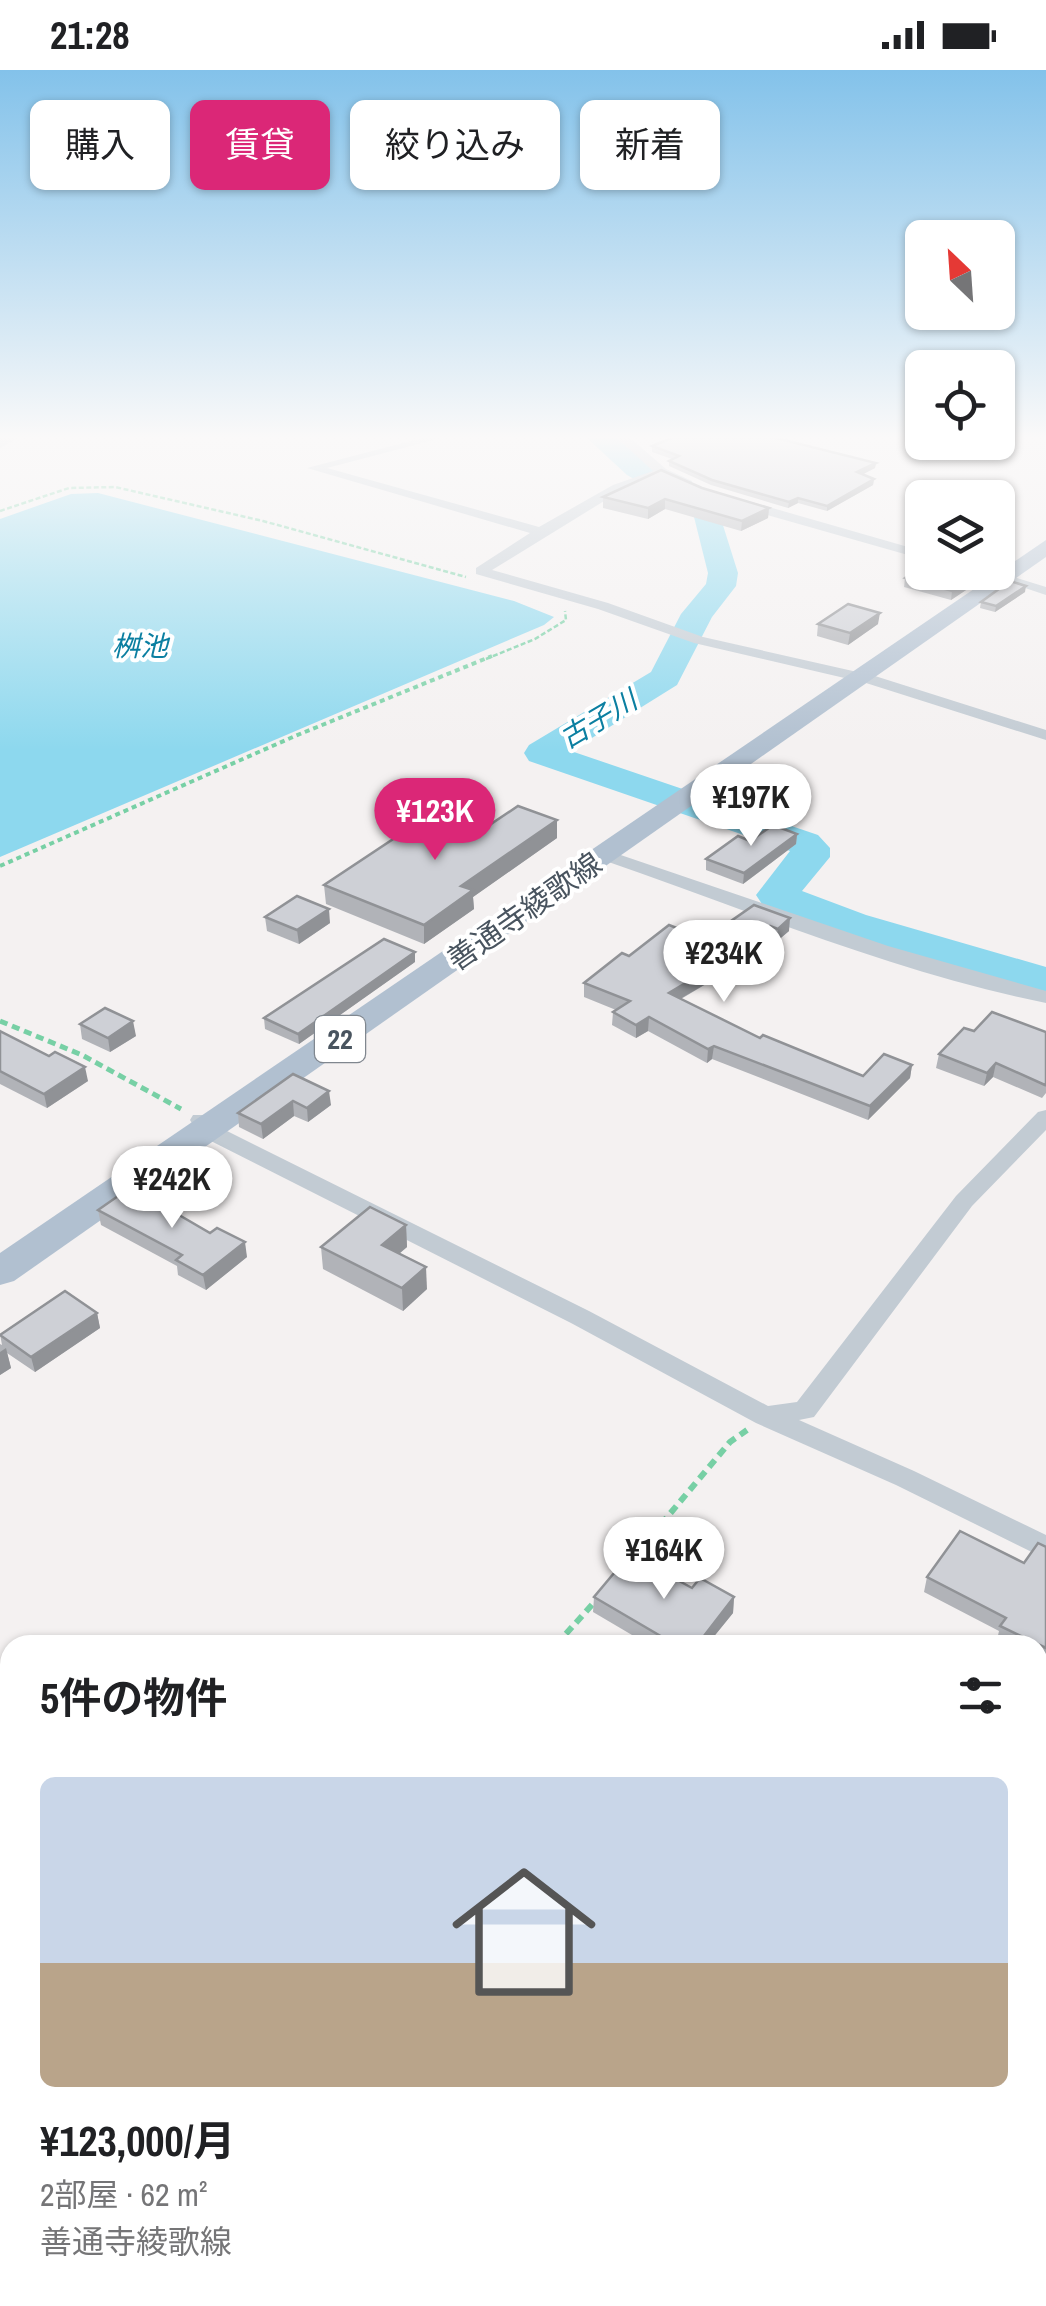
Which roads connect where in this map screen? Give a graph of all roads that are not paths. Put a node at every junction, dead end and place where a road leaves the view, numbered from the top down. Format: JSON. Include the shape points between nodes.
{"nodes":[{"id":1,"x":527,"y":541,"type":"edge"},
{"id":2,"x":875,"y":541,"type":"edge"},
{"id":3,"x":1046,"y":547,"type":"edge"},
{"id":4,"x":905,"y":550,"type":"edge"},
{"id":5,"x":1015,"y":563,"type":"edge"},
{"id":6,"x":1015,"y":582,"type":"edge"},
{"id":7,"x":973,"y":590,"type":"edge"},
{"id":8,"x":1046,"y":591,"type":"edge"},
{"id":9,"x":860,"y":676,"type":"junction"},
{"id":10,"x":1046,"y":735,"type":"edge"},
{"id":11,"x":606,"y":855,"type":"junction"},
{"id":12,"x":1046,"y":997,"type":"edge"},
{"id":13,"x":1046,"y":1118,"type":"edge"},
{"id":14,"x":204,"y":1125,"type":"junction"},
{"id":15,"x":0,"y":1272,"type":"edge"},
{"id":16,"x":765,"y":1416,"type":"junction"},
{"id":17,"x":1046,"y":1548,"type":"edge"}],
"edges":[{"from":1,"to":9,"type":"street","via":[[481,571],[699,640]]},
{"from":2,"to":4,"type":"street"},
{"from":3,"to":5,"type":"main road","name":"善通寺綾歌線","number":"22"},
{"from":6,"to":8,"type":"street"},
{"from":7,"to":9,"type":"main road","name":"善通寺綾歌線","number":"22"},
{"from":9,"to":10,"type":"street"},
{"from":9,"to":11,"type":"main road","name":"善通寺綾歌線","number":"22"},
{"from":11,"to":12,"type":"street","via":[[881,950]]},
{"from":11,"to":14,"type":"main road","name":"善通寺綾歌線","number":"22"},
{"from":13,"to":16,"type":"street","via":[[964,1201],[806,1410]]},
{"from":14,"to":15,"type":"main road","name":"善通寺綾歌線","number":"22"},
{"from":14,"to":16,"type":"street"},
{"from":16,"to":17,"type":"street"}]}
